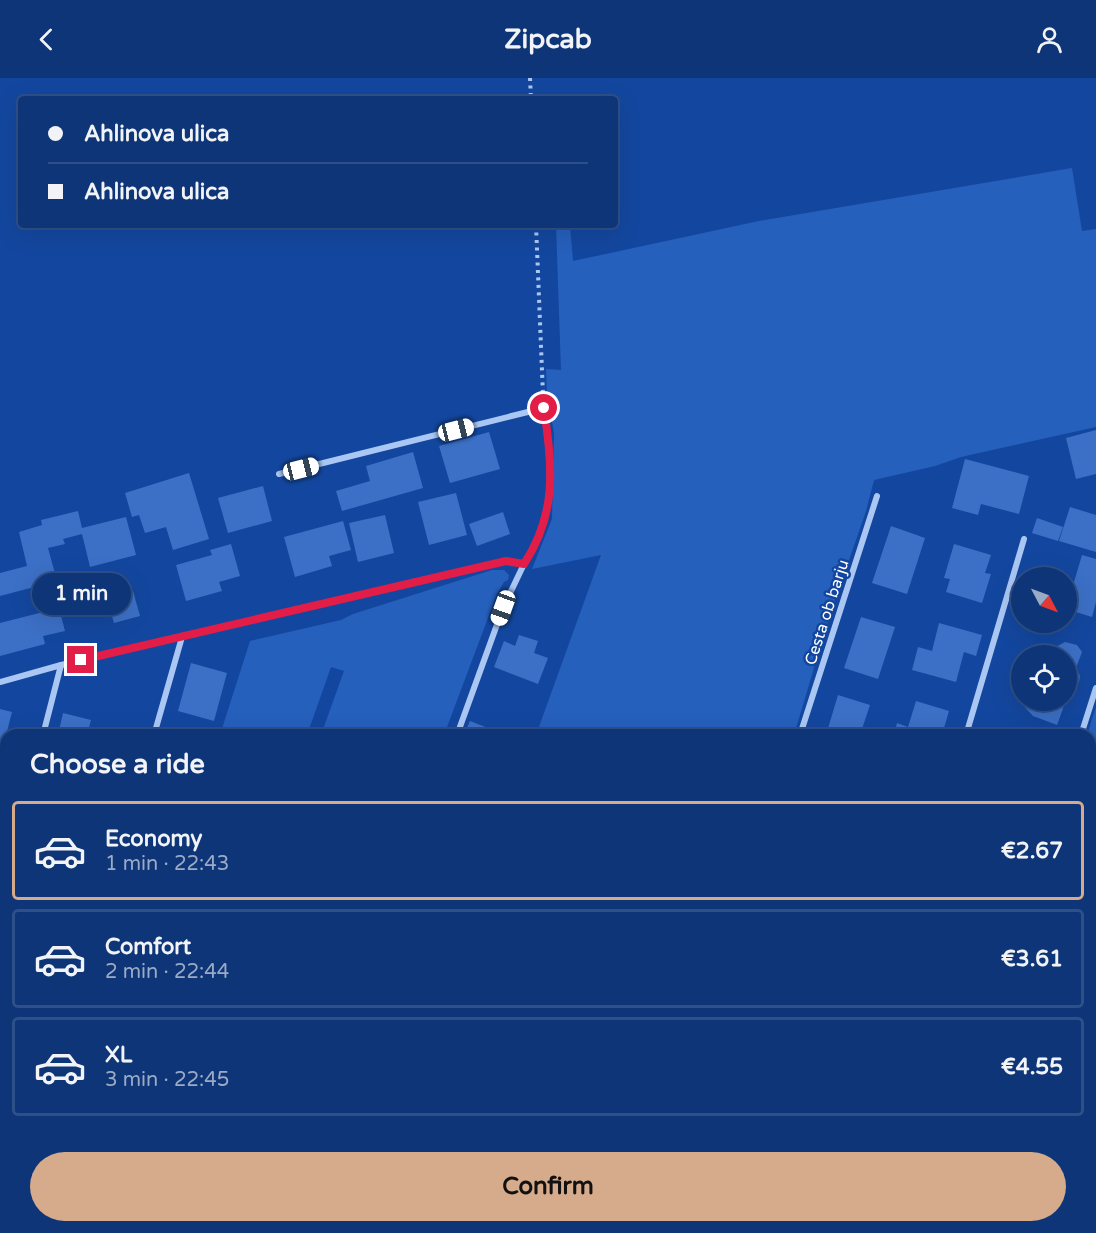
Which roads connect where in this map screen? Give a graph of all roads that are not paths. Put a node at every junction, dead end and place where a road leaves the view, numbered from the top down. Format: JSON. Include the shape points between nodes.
{"nodes":[{"id":1,"x":279,"y":474,"type":"dead end"},
{"id":2,"x":877,"y":496,"type":"dead end"},
{"id":3,"x":1024,"y":539,"type":"dead end"},
{"id":4,"x":524,"y":564,"type":"junction"},
{"id":5,"x":182,"y":636,"type":"junction"},
{"id":6,"x":61,"y":665,"type":"junction"},
{"id":7,"x":0,"y":682,"type":"edge"},
{"id":8,"x":1096,"y":688,"type":"edge"},
{"id":9,"x":45,"y":729,"type":"edge"},
{"id":10,"x":156,"y":729,"type":"edge"},
{"id":11,"x":459,"y":729,"type":"edge"},
{"id":12,"x":802,"y":729,"type":"edge"},
{"id":13,"x":968,"y":729,"type":"edge"},
{"id":14,"x":1083,"y":729,"type":"edge"}],
"edges":[{"from":1,"to":4,"type":"street","via":[[544,408],[550,459],[549,504],[534,549]]},
{"from":2,"to":12,"type":"street","name":"Cesta ob barju"},
{"from":3,"to":13,"type":"street"},
{"from":4,"to":5,"type":"street","via":[[506,561]]},
{"from":4,"to":11,"type":"street","via":[[503,608]]},
{"from":5,"to":6,"type":"street"},
{"from":5,"to":10,"type":"street"},
{"from":6,"to":7,"type":"street"},
{"from":6,"to":9,"type":"street"},
{"from":8,"to":14,"type":"street"}]}
